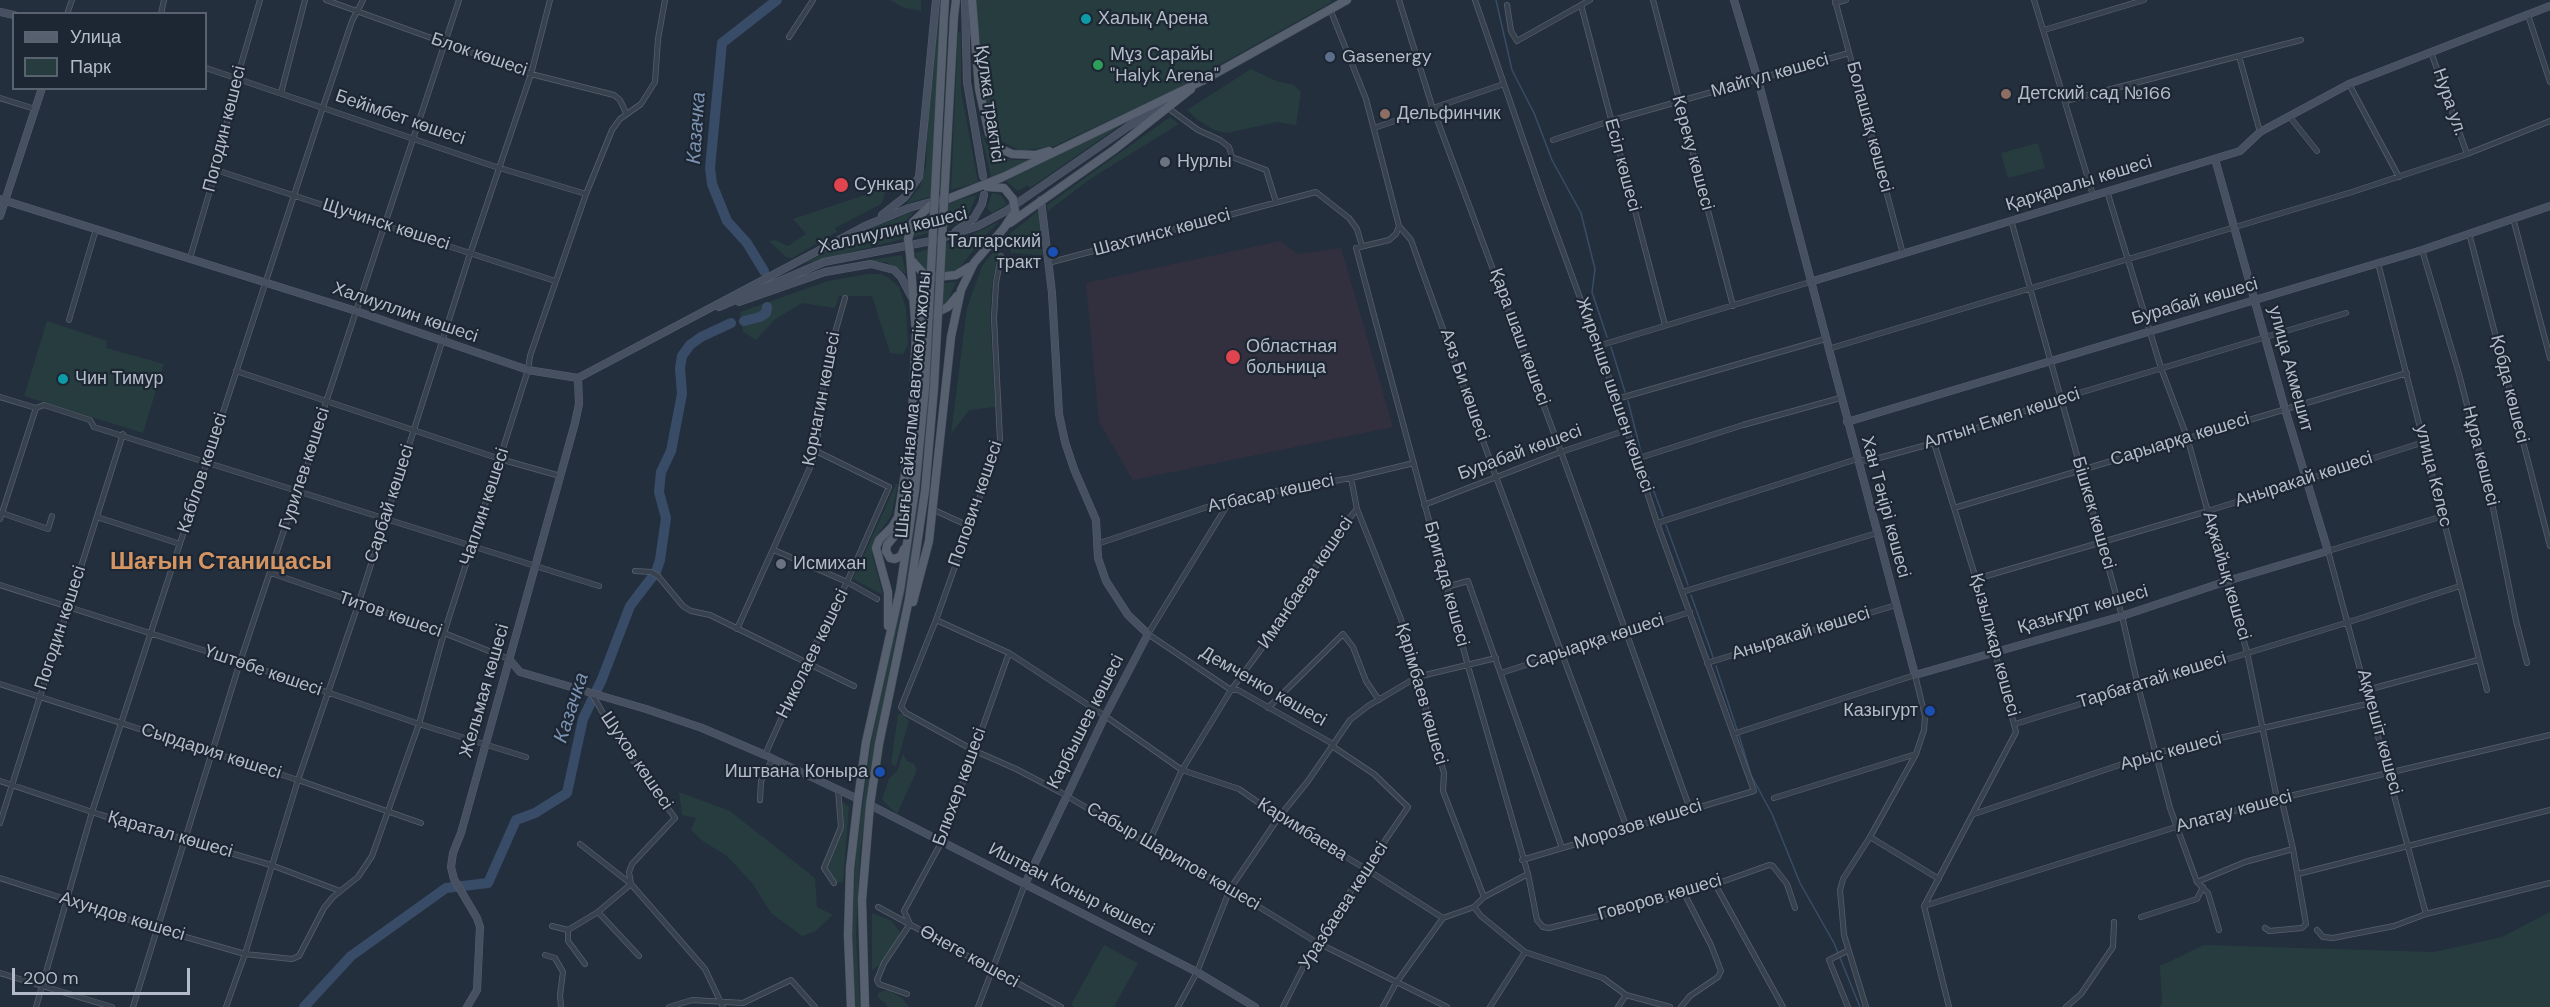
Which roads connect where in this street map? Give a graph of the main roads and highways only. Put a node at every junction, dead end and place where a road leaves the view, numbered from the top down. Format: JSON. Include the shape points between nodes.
{"nodes":[{"id":1,"x":945,"y":0,"type":"edge"},
{"id":2,"x":956,"y":0,"type":"edge"},
{"id":3,"x":972,"y":0,"type":"edge"},
{"id":4,"x":1347,"y":0,"type":"edge"},
{"id":5,"x":1202,"y":81,"type":"junction"},
{"id":6,"x":1081,"y":139,"type":"junction"},
{"id":7,"x":976,"y":188,"type":"junction"},
{"id":8,"x":1004,"y":228,"type":"junction"},
{"id":9,"x":910,"y":257,"type":"junction"},
{"id":10,"x":974,"y":263,"type":"junction"},
{"id":11,"x":961,"y":290,"type":"junction"},
{"id":12,"x":908,"y":537,"type":"junction"},
{"id":13,"x":903,"y":629,"type":"junction"},
{"id":14,"x":883,"y":666,"type":"junction"},
{"id":15,"x":851,"y":1007,"type":"edge"},
{"id":16,"x":865,"y":1007,"type":"edge"}],
"edges":[{"from":1,"to":12,"type":"main road","name":"Шығыс айналма автокөлік жолы","bridge":true,"via":[[925,388]]},
{"from":2,"to":13,"type":"main road","name":"Шығыс айналма автокөлік жолы","bridge":true,"via":[[926,491]]},
{"from":3,"to":6,"type":"main road","via":[[979,89],[986,125],[999,148],[1024,155],[1046,152]]},
{"from":4,"to":5,"type":"main road"},
{"from":5,"to":6,"type":"main road","name":"Халлиулин көшесі"},
{"from":5,"to":8,"type":"main road"},
{"from":6,"to":7,"type":"main road","name":"Халлиулин көшесі"},
{"from":7,"to":8,"type":"main road","bridge":true,"via":[[1004,188],[1013,199],[1015,211]]},
{"from":7,"to":9,"type":"main road","name":"Халлиулин көшесі","bridge":true,"via":[[930,206],[915,218],[908,239]]},
{"from":8,"to":10,"type":"main road"},
{"from":9,"to":10,"type":"main road","via":[[920,271],[937,277],[956,275]]},
{"from":9,"to":14,"type":"main road","via":[[915,312],[914,401],[902,497],[896,520],[876,548],[889,602]]},
{"from":10,"to":11,"type":"main road"},
{"from":11,"to":12,"type":"main road","via":[[952,303],[921,322],[919,400],[908,493],[901,525],[886,546],[888,556],[901,556]]},
{"from":11,"to":13,"type":"main road","via":[[951,337],[933,510],[921,575]]},
{"from":12,"to":14,"type":"main road","name":"Шығыс айналма автокөлік жолы"},
{"from":13,"to":16,"type":"main road","name":"Шығыс айналма автокөлік жолы","via":[[870,805],[862,900]]},
{"from":14,"to":15,"type":"main road","name":"Шығыс айналма автокөлік жолы","via":[[867,742],[850,868]]}]}
